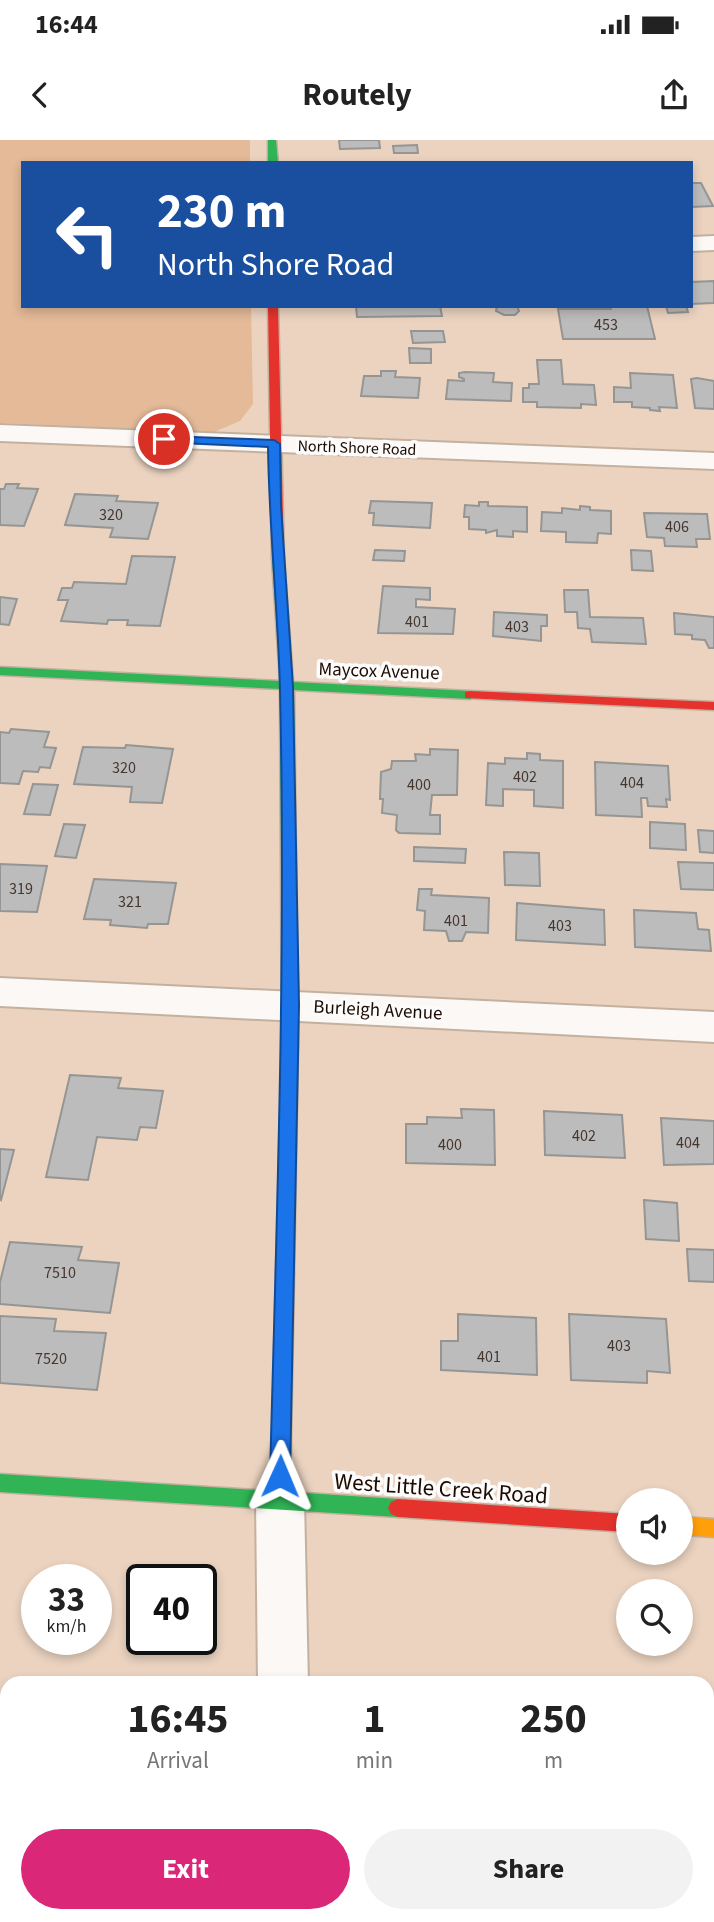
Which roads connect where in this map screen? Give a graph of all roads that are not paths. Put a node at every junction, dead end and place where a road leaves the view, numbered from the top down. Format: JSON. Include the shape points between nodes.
{"nodes":[{"id":1,"x":272,"y":140,"type":"edge"},
{"id":2,"x":272,"y":161,"type":"edge"},
{"id":3,"x":714,"y":243,"type":"edge"},
{"id":4,"x":693,"y":244,"type":"edge"},
{"id":5,"x":274,"y":308,"type":"edge"},
{"id":6,"x":0,"y":433,"type":"edge"},
{"id":7,"x":274,"y":444,"type":"junction"},
{"id":8,"x":714,"y":461,"type":"edge"},
{"id":9,"x":0,"y":671,"type":"edge"},
{"id":10,"x":287,"y":687,"type":"junction"},
{"id":11,"x":714,"y":706,"type":"edge"},
{"id":12,"x":0,"y":992,"type":"edge"},
{"id":13,"x":291,"y":1005,"type":"junction"},
{"id":14,"x":714,"y":1027,"type":"edge"},
{"id":15,"x":0,"y":1483,"type":"edge"},
{"id":16,"x":280,"y":1500,"type":"junction"},
{"id":17,"x":616,"y":1522,"type":"edge"},
{"id":18,"x":693,"y":1527,"type":"edge"},
{"id":19,"x":714,"y":1528,"type":"edge"},
{"id":20,"x":283,"y":1676,"type":"edge"}],
"edges":[{"from":1,"to":2,"type":"street"},
{"from":3,"to":4,"type":"street"},
{"from":5,"to":7,"type":"street"},
{"from":6,"to":7,"type":"street","name":"North Shore Road"},
{"from":7,"to":8,"type":"street","name":"North Shore Road"},
{"from":7,"to":10,"type":"street"},
{"from":9,"to":10,"type":"street","name":"Maycox Avenue"},
{"from":10,"to":11,"type":"street","name":"Maycox Avenue"},
{"from":10,"to":13,"type":"street"},
{"from":12,"to":13,"type":"street","name":"Burleigh Avenue"},
{"from":13,"to":14,"type":"street","name":"Burleigh Avenue"},
{"from":13,"to":16,"type":"street"},
{"from":15,"to":16,"type":"street","name":"West Little Creek Road"},
{"from":16,"to":17,"type":"street","name":"West Little Creek Road"},
{"from":16,"to":20,"type":"street"},
{"from":18,"to":19,"type":"street"}]}
